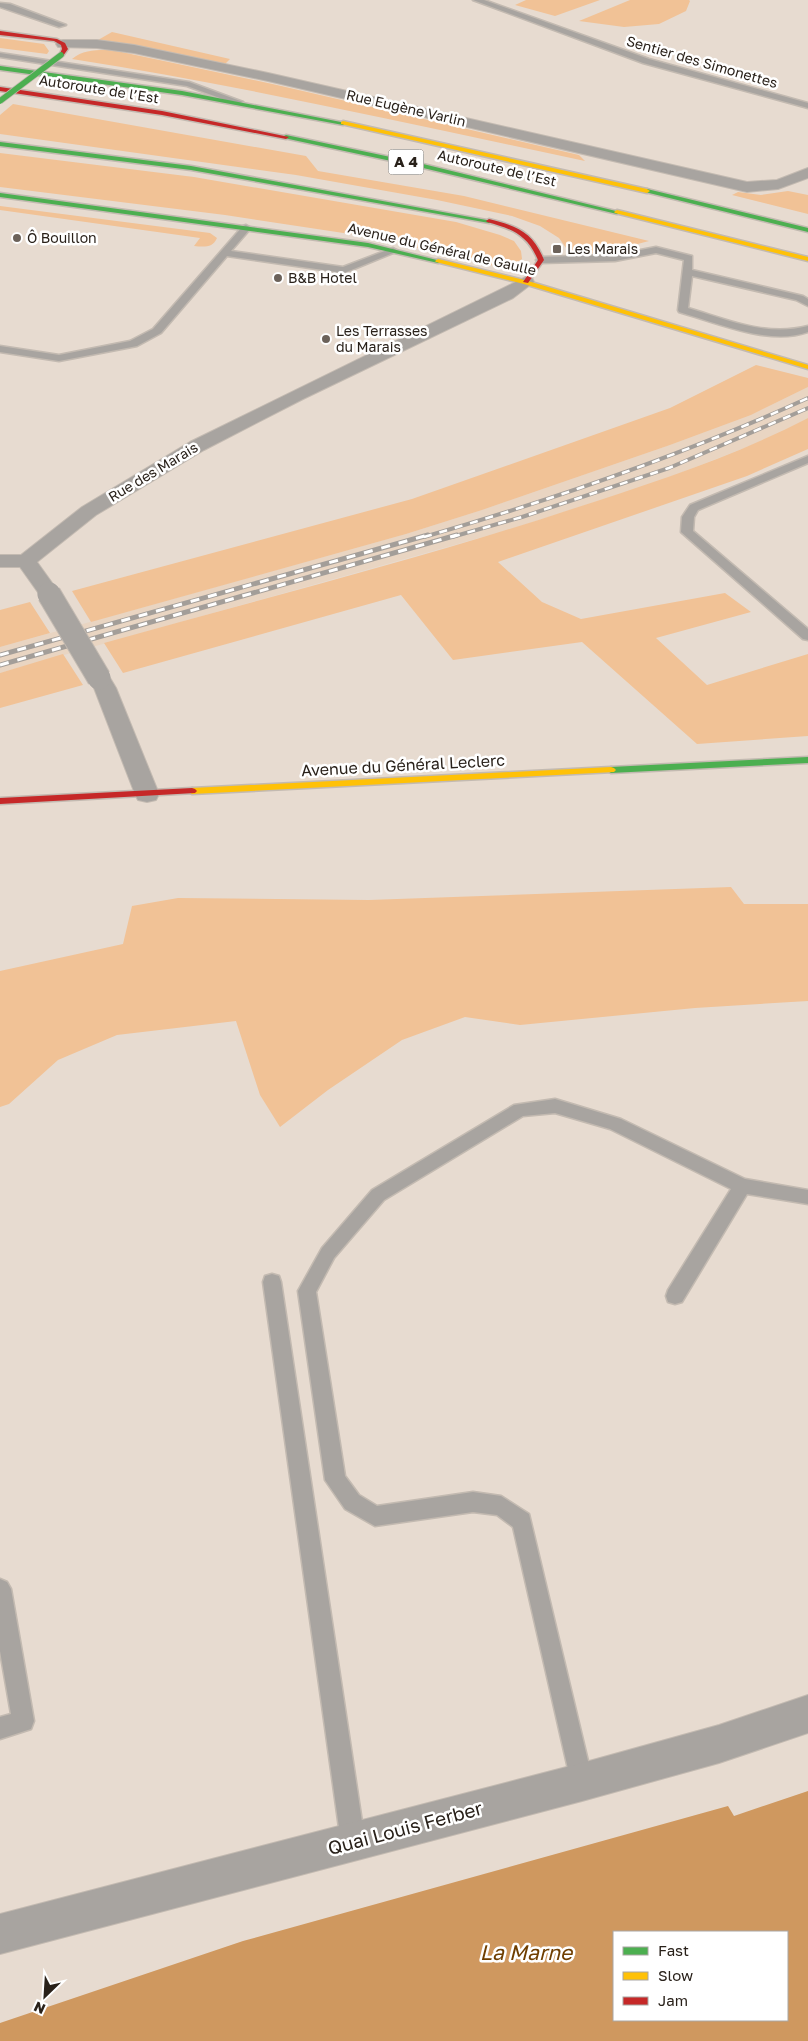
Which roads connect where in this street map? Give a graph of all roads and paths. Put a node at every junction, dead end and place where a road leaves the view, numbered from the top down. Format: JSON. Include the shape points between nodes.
{"nodes":[{"id":1,"x":476,"y":0,"type":"edge"},
{"id":2,"x":0,"y":5,"type":"edge"},
{"id":3,"x":62,"y":25,"type":"dead end"},
{"id":4,"x":0,"y":34,"type":"edge"},
{"id":5,"x":62,"y":50,"type":"junction"},
{"id":6,"x":0,"y":55,"type":"edge"},
{"id":7,"x":0,"y":68,"type":"edge"},
{"id":8,"x":0,"y":89,"type":"edge"},
{"id":9,"x":0,"y":101,"type":"edge"},
{"id":10,"x":241,"y":103,"type":"junction"},
{"id":11,"x":808,"y":106,"type":"edge"},
{"id":12,"x":0,"y":144,"type":"edge"},
{"id":13,"x":808,"y":172,"type":"edge"},
{"id":14,"x":0,"y":195,"type":"edge"},
{"id":15,"x":246,"y":228,"type":"junction"},
{"id":16,"x":808,"y":230,"type":"edge"},
{"id":17,"x":393,"y":251,"type":"junction"},
{"id":18,"x":224,"y":253,"type":"junction"},
{"id":19,"x":808,"y":259,"type":"edge"},
{"id":20,"x":542,"y":260,"type":"junction"},
{"id":21,"x":688,"y":272,"type":"junction"},
{"id":22,"x":526,"y":282,"type":"junction"},
{"id":23,"x":808,"y":303,"type":"edge"},
{"id":24,"x":808,"y":328,"type":"edge"},
{"id":25,"x":0,"y":349,"type":"edge"},
{"id":26,"x":808,"y":367,"type":"edge"},
{"id":27,"x":808,"y":459,"type":"edge"},
{"id":28,"x":0,"y":561,"type":"edge"},
{"id":29,"x":26,"y":561,"type":"junction"},
{"id":30,"x":808,"y":636,"type":"edge"},
{"id":31,"x":808,"y":760,"type":"edge"},
{"id":32,"x":147,"y":794,"type":"junction"},
{"id":33,"x":0,"y":801,"type":"edge"},
{"id":34,"x":742,"y":1186,"type":"junction"},
{"id":35,"x":808,"y":1198,"type":"edge"},
{"id":36,"x":272,"y":1282,"type":"dead end"},
{"id":37,"x":675,"y":1296,"type":"dead end"},
{"id":38,"x":0,"y":1590,"type":"edge"},
{"id":39,"x":808,"y":1714,"type":"edge"},
{"id":40,"x":0,"y":1728,"type":"edge"},
{"id":41,"x":582,"y":1782,"type":"junction"},
{"id":42,"x":352,"y":1842,"type":"junction"},
{"id":43,"x":0,"y":1934,"type":"edge"}],
"edges":[{"from":1,"to":11,"type":"lane","name":"Sentier des Simonettes","via":[[646,62]]},
{"from":2,"to":3,"type":"lane"},
{"from":4,"to":5,"type":"main road","name":"Rue Eugène Varlin","via":[[43,38]]},
{"from":5,"to":9,"type":"main road","bridge":true},
{"from":5,"to":13,"type":"street","name":"Rue Eugène Varlin","via":[[96,44],[134,49],[747,187],[778,185],[796,180]]},
{"from":6,"to":10,"type":"lane","via":[[189,84]]},
{"from":7,"to":10,"type":"main road","name":"Autoroute de l’Est","number":"A 4"},
{"from":8,"to":19,"type":"main road","name":"Autoroute de l’Est","number":"A 4","via":[[184,117],[356,151]]},
{"from":10,"to":16,"type":"main road","name":"Autoroute de l’Est","number":"A 4","via":[[545,167]]},
{"from":12,"to":20,"type":"main road","via":[[191,168],[480,218],[511,227],[530,237],[539,248]]},
{"from":14,"to":15,"type":"main road","name":"Avenue du Général de Gaulle"},
{"from":15,"to":17,"type":"main road","name":"Avenue du Général de Gaulle"},
{"from":15,"to":18,"type":"lane"},
{"from":17,"to":18,"type":"lane","via":[[344,270]]},
{"from":17,"to":22,"type":"main road","name":"Avenue du Général de Gaulle"},
{"from":18,"to":25,"type":"lane","via":[[156,331],[133,344],[59,358]]},
{"from":20,"to":21,"type":"lane","via":[[615,258],[656,250],[689,258]]},
{"from":20,"to":22,"type":"main road"},
{"from":21,"to":23,"type":"lane","via":[[800,298]]},
{"from":21,"to":24,"type":"lane","via":[[682,310],[768,333],[792,335]]},
{"from":22,"to":26,"type":"main road","name":"Avenue du Général de Gaulle"},
{"from":22,"to":29,"type":"street","name":"Rue des Marais","via":[[197,446],[89,511]]},
{"from":27,"to":30,"type":"lane","via":[[694,508],[688,517],[687,532]]},
{"from":28,"to":29,"type":"street"},
{"from":29,"to":32,"type":"street","bridge":true,"via":[[105,688]]},
{"from":31,"to":32,"type":"main road","name":"Avenue du Général Leclerc"},
{"from":32,"to":33,"type":"main road","name":"Avenue du Général Leclerc"},
{"from":34,"to":35,"type":"lane"},
{"from":34,"to":37,"type":"lane"},
{"from":34,"to":41,"type":"lane","via":[[615,1124],[555,1106],[520,1110],[378,1195],[328,1253],[307,1291],[335,1480],[352,1502],[375,1516],[473,1502],[501,1506],[522,1521]]},
{"from":36,"to":42,"type":"lane"},
{"from":38,"to":40,"type":"lane","via":[[22,1721]]},
{"from":39,"to":41,"type":"street","name":"Quai Louis Ferber","via":[[719,1744]]},
{"from":41,"to":42,"type":"street","name":"Quai Louis Ferber"},
{"from":42,"to":43,"type":"street","name":"Quai Louis Ferber"}]}
